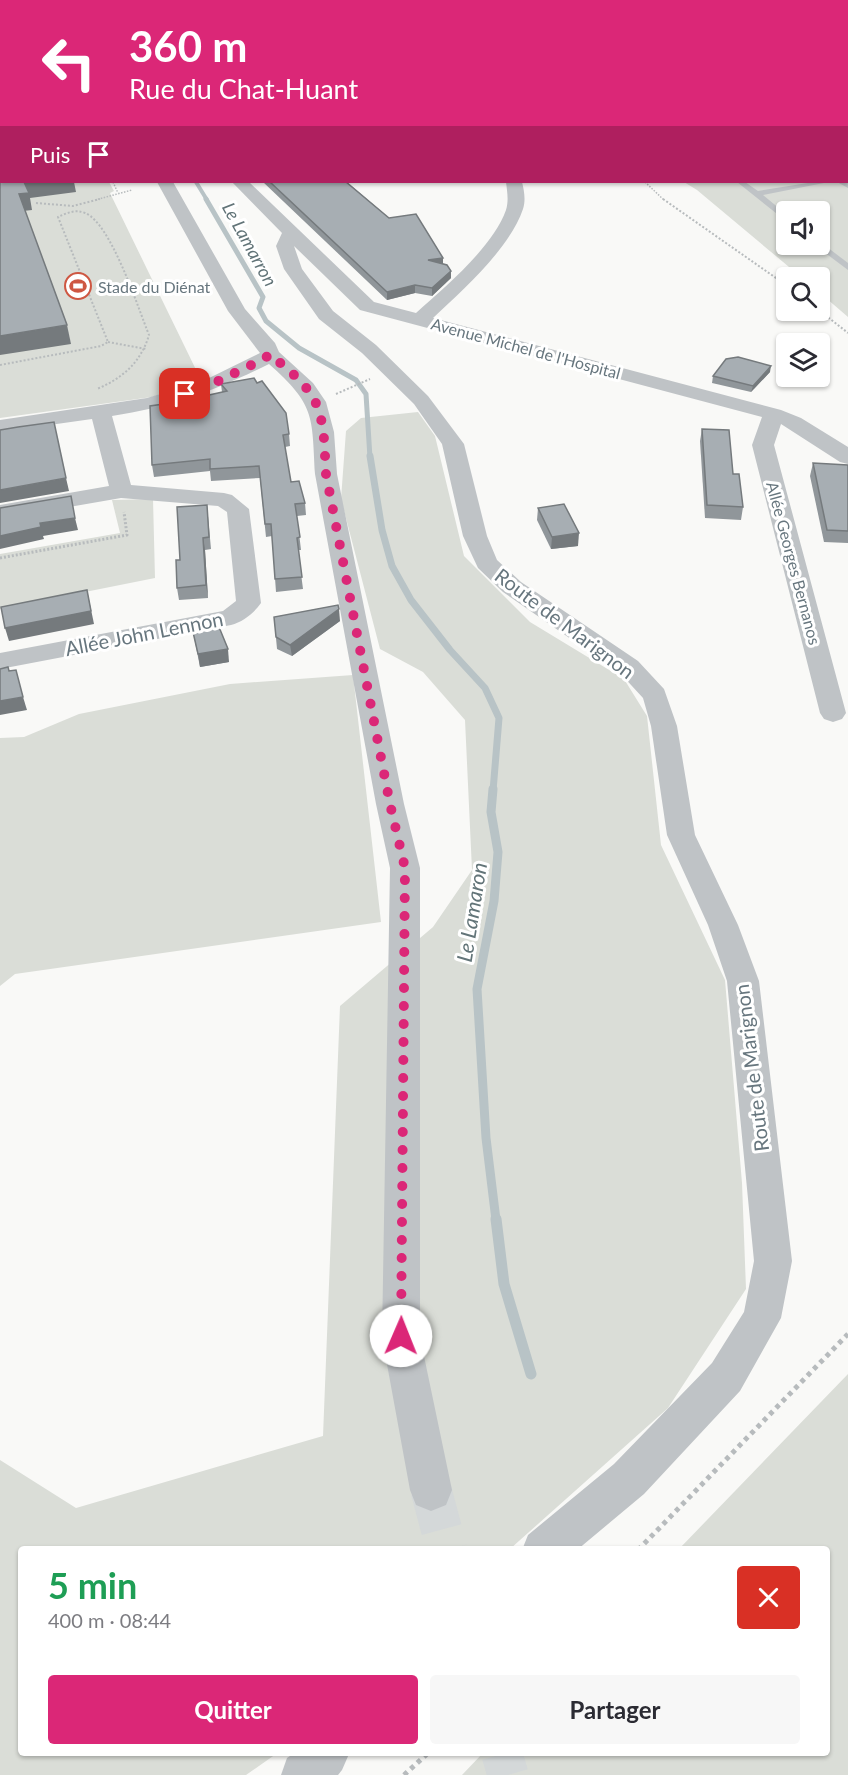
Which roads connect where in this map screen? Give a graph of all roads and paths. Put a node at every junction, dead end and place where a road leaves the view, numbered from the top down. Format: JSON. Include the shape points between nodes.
{"nodes":[{"id":1,"x":113,"y":183,"type":"edge"},
{"id":2,"x":166,"y":183,"type":"edge"},
{"id":3,"x":241,"y":183,"type":"edge"},
{"id":4,"x":514,"y":183,"type":"edge"},
{"id":5,"x":646,"y":183,"type":"edge"},
{"id":6,"x":742,"y":183,"type":"edge"},
{"id":7,"x":819,"y":183,"type":"edge"},
{"id":8,"x":132,"y":190,"type":"dead end"},
{"id":9,"x":118,"y":193,"type":"junction"},
{"id":10,"x":756,"y":194,"type":"junction"},
{"id":11,"x":36,"y":202,"type":"dead end"},
{"id":12,"x":72,"y":206,"type":"junction"},
{"id":13,"x":74,"y":210,"type":"junction"},
{"id":14,"x":776,"y":210,"type":"edge"},
{"id":15,"x":291,"y":232,"type":"junction"},
{"id":16,"x":830,"y":253,"type":"edge"},
{"id":17,"x":848,"y":267,"type":"edge"},
{"id":18,"x":776,"y":278,"type":"edge"},
{"id":19,"x":830,"y":319,"type":"edge"},
{"id":20,"x":420,"y":320,"type":"junction"},
{"id":21,"x":848,"y":333,"type":"edge"},
{"id":22,"x":108,"y":342,"type":"junction"},
{"id":23,"x":146,"y":349,"type":"junction"},
{"id":24,"x":270,"y":354,"type":"junction"},
{"id":25,"x":0,"y":365,"type":"edge"},
{"id":26,"x":365,"y":382,"type":"dead end"},
{"id":27,"x":96,"y":389,"type":"dead end"},
{"id":28,"x":348,"y":390,"type":"dead end"},
{"id":29,"x":101,"y":412,"type":"junction"},
{"id":30,"x":774,"y":414,"type":"junction"},
{"id":31,"x":0,"y":426,"type":"edge"},
{"id":32,"x":848,"y":457,"type":"edge"},
{"id":33,"x":121,"y":491,"type":"junction"},
{"id":34,"x":0,"y":512,"type":"edge"},
{"id":35,"x":0,"y":558,"type":"edge"},
{"id":36,"x":0,"y":661,"type":"edge"},
{"id":37,"x":833,"y":713,"type":"dead end"},
{"id":38,"x":848,"y":1334,"type":"edge"},
{"id":39,"x":431,"y":1490,"type":"tunnel mouth"},
{"id":40,"x":548,"y":1546,"type":"edge"},
{"id":41,"x":642,"y":1546,"type":"edge"},
{"id":42,"x":324,"y":1756,"type":"edge"},
{"id":43,"x":425,"y":1756,"type":"edge"},
{"id":44,"x":304,"y":1775,"type":"edge"},
{"id":45,"x":404,"y":1775,"type":"edge"}],
"edges":[{"from":1,"to":9,"type":"path"},
{"from":2,"to":24,"type":"street","via":[[237,311]]},
{"from":3,"to":15,"type":"street","name":"Avenue Michel de l'Hospital"},
{"from":4,"to":20,"type":"street","via":[[515,207],[508,225],[449,294]]},
{"from":5,"to":18,"type":"path","via":[[664,200]]},
{"from":6,"to":10,"type":"lane"},
{"from":7,"to":10,"type":"lane"},
{"from":8,"to":9,"type":"path"},
{"from":9,"to":12,"type":"path"},
{"from":10,"to":14,"type":"lane"},
{"from":11,"to":12,"type":"path"},
{"from":12,"to":13,"type":"path"},
{"from":13,"to":22,"type":"path","via":[[58,217],[61,229]]},
{"from":13,"to":23,"type":"path","via":[[84,212],[105,230],[149,335]]},
{"from":15,"to":20,"type":"street","name":"Avenue Michel de l'Hospital","via":[[367,306]]},
{"from":15,"to":40,"type":"street","name":"Route de Marignon","via":[[285,246],[293,269],[326,315],[369,349],[421,400],[453,444],[475,536],[486,563],[512,587],[629,667],[655,694],[664,726],[681,835],[723,925],[743,981],[773,1261],[762,1318],[726,1377],[628,1479]]},
{"from":16,"to":17,"type":"lane"},
{"from":19,"to":21,"type":"path"},
{"from":20,"to":30,"type":"street","name":"Avenue Michel de l'Hospital"},
{"from":22,"to":23,"type":"path"},
{"from":22,"to":25,"type":"path"},
{"from":23,"to":27,"type":"path","via":[[138,363]]},
{"from":24,"to":29,"type":"street","via":[[185,394]]},
{"from":24,"to":39,"type":"street","via":[[310,392],[322,424],[326,474],[405,868],[401,1336]]},
{"from":26,"to":28,"type":"path"},
{"from":29,"to":31,"type":"street"},
{"from":29,"to":33,"type":"street"},
{"from":30,"to":32,"type":"street","name":"Avenue Michel de l'Hospital","via":[[794,422]]},
{"from":30,"to":37,"type":"street","name":"Allée Georges Bernanos","via":[[763,445]]},
{"from":33,"to":34,"type":"street","name":"Allée John Lennon"},
{"from":33,"to":35,"type":"path","via":[[127,535]]},
{"from":33,"to":36,"type":"street","name":"Allée John Lennon","via":[[224,500],[238,509],[249,603],[231,617]]},
{"from":38,"to":41,"type":"path"},
{"from":42,"to":44,"type":"street"},
{"from":43,"to":45,"type":"path"}]}
